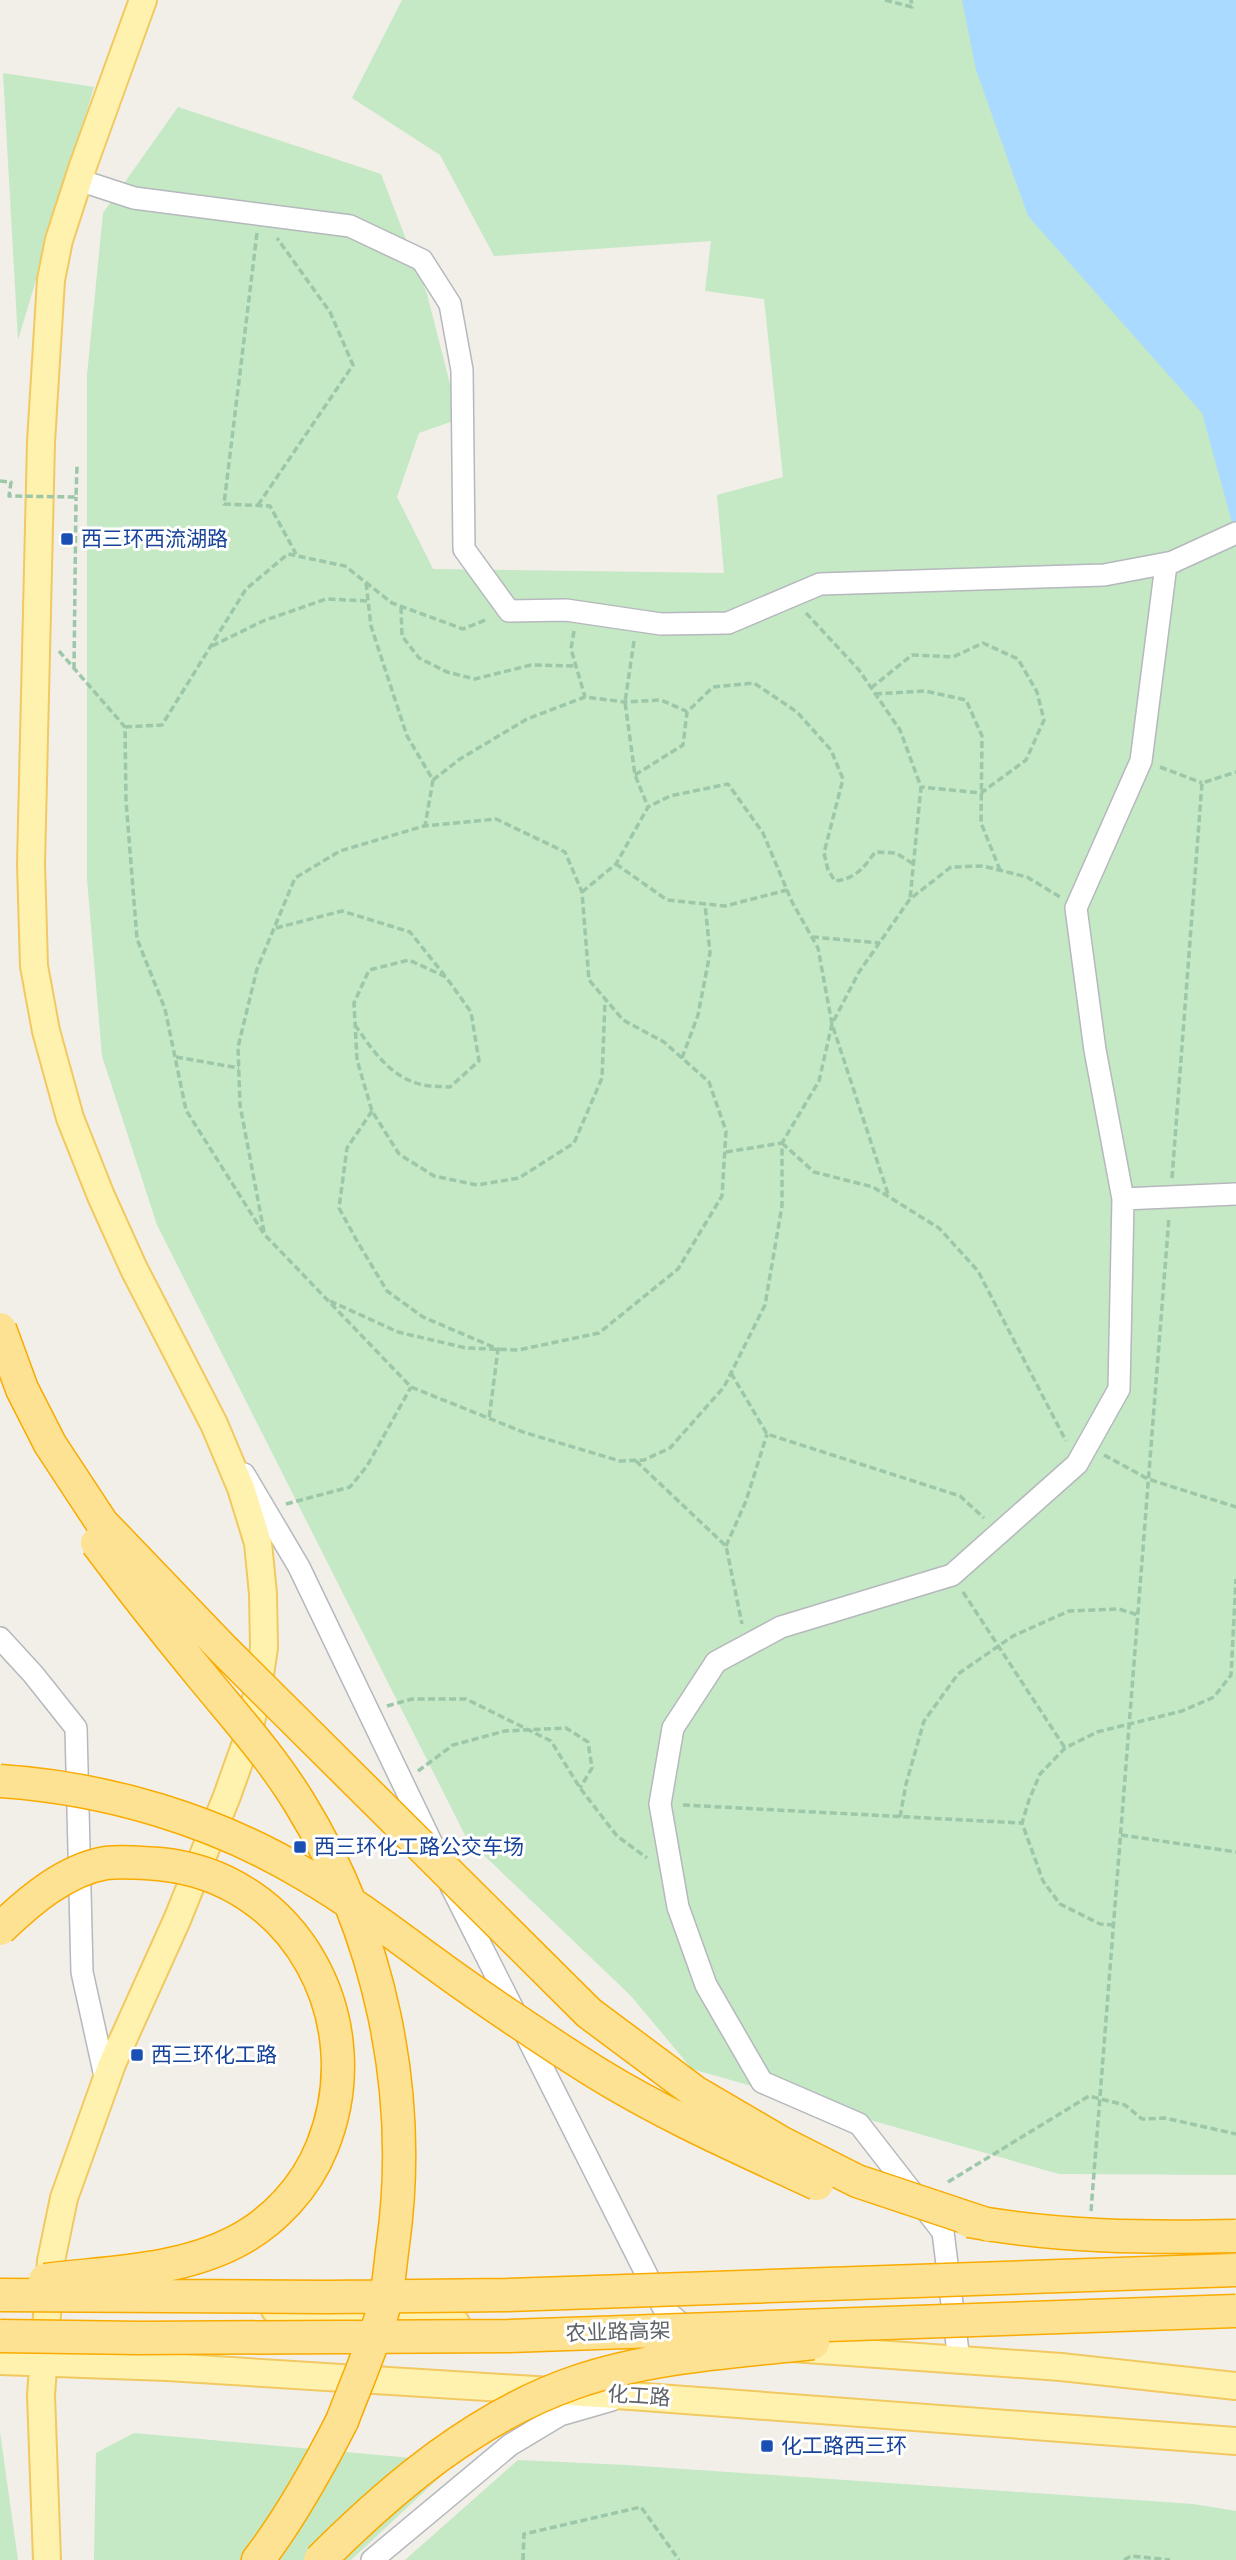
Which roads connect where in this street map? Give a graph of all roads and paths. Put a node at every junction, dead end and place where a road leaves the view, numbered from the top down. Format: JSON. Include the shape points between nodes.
{"nodes":[{"id":1,"x":143,"y":0,"type":"edge"},
{"id":2,"x":885,"y":0,"type":"edge"},
{"id":3,"x":911,"y":0,"type":"edge"},
{"id":4,"x":79,"y":180,"type":"junction"},
{"id":5,"x":259,"y":214,"type":"junction"},
{"id":6,"x":77,"y":466,"type":"dead end"},
{"id":7,"x":0,"y":481,"type":"edge"},
{"id":8,"x":76,"y":497,"type":"junction"},
{"id":9,"x":258,"y":506,"type":"junction"},
{"id":10,"x":1236,"y":533,"type":"edge"},
{"id":11,"x":296,"y":555,"type":"junction"},
{"id":12,"x":1169,"y":564,"type":"junction"},
{"id":13,"x":366,"y":583,"type":"junction"},
{"id":14,"x":791,"y":596,"type":"junction"},
{"id":15,"x":368,"y":601,"type":"junction"},
{"id":16,"x":401,"y":607,"type":"junction"},
{"id":17,"x":509,"y":611,"type":"junction"},
{"id":18,"x":577,"y":612,"type":"junction"},
{"id":19,"x":637,"y":621,"type":"junction"},
{"id":20,"x":37,"y":626,"type":"junction"},
{"id":21,"x":210,"y":647,"type":"junction"},
{"id":22,"x":576,"y":667,"type":"junction"},
{"id":23,"x":74,"y":669,"type":"junction"},
{"id":24,"x":871,"y":688,"type":"junction"},
{"id":25,"x":875,"y":694,"type":"junction"},
{"id":26,"x":585,"y":697,"type":"junction"},
{"id":27,"x":625,"y":702,"type":"junction"},
{"id":28,"x":687,"y":712,"type":"junction"},
{"id":29,"x":125,"y":727,"type":"junction"},
{"id":30,"x":1141,"y":761,"type":"junction"},
{"id":31,"x":1235,"y":772,"type":"edge"},
{"id":32,"x":635,"y":775,"type":"junction"},
{"id":33,"x":1236,"y":779,"type":"edge"},
{"id":34,"x":433,"y":780,"type":"junction"},
{"id":35,"x":1202,"y":783,"type":"junction"},
{"id":36,"x":921,"y":787,"type":"junction"},
{"id":37,"x":981,"y":793,"type":"junction"},
{"id":38,"x":648,"y":807,"type":"junction"},
{"id":39,"x":425,"y":826,"type":"junction"},
{"id":40,"x":616,"y":864,"type":"junction"},
{"id":41,"x":915,"y":865,"type":"junction"},
{"id":42,"x":1000,"y":870,"type":"junction"},
{"id":43,"x":787,"y":890,"type":"junction"},
{"id":44,"x":582,"y":892,"type":"junction"},
{"id":45,"x":910,"y":899,"type":"junction"},
{"id":46,"x":705,"y":904,"type":"junction"},
{"id":47,"x":1076,"y":908,"type":"junction"},
{"id":48,"x":274,"y":928,"type":"junction"},
{"id":49,"x":812,"y":937,"type":"junction"},
{"id":50,"x":880,"y":943,"type":"junction"},
{"id":51,"x":446,"y":977,"type":"junction"},
{"id":52,"x":605,"y":999,"type":"junction"},
{"id":53,"x":832,"y":1024,"type":"junction"},
{"id":54,"x":355,"y":1025,"type":"junction"},
{"id":55,"x":175,"y":1056,"type":"junction"},
{"id":56,"x":682,"y":1058,"type":"junction"},
{"id":57,"x":239,"y":1068,"type":"junction"},
{"id":58,"x":372,"y":1111,"type":"junction"},
{"id":59,"x":782,"y":1143,"type":"junction"},
{"id":60,"x":725,"y":1152,"type":"junction"},
{"id":61,"x":1236,"y":1194,"type":"edge"},
{"id":62,"x":889,"y":1197,"type":"junction"},
{"id":63,"x":1170,"y":1197,"type":"junction"},
{"id":64,"x":1123,"y":1199,"type":"junction"},
{"id":65,"x":264,"y":1234,"type":"junction"},
{"id":66,"x":326,"y":1299,"type":"junction"},
{"id":67,"x":0,"y":1329,"type":"edge"},
{"id":68,"x":498,"y":1349,"type":"junction"},
{"id":69,"x":0,"y":1361,"type":"edge"},
{"id":70,"x":731,"y":1373,"type":"junction"},
{"id":71,"x":411,"y":1387,"type":"junction"},
{"id":72,"x":489,"y":1419,"type":"junction"},
{"id":73,"x":214,"y":1424,"type":"junction"},
{"id":74,"x":767,"y":1434,"type":"junction"},
{"id":75,"x":1082,"y":1455,"type":"junction"},
{"id":76,"x":636,"y":1461,"type":"junction"},
{"id":77,"x":1148,"y":1479,"type":"junction"},
{"id":78,"x":1236,"y":1507,"type":"edge"},
{"id":79,"x":265,"y":1510,"type":"junction"},
{"id":80,"x":1000,"y":1532,"type":"junction"},
{"id":81,"x":726,"y":1546,"type":"junction"},
{"id":82,"x":952,"y":1575,"type":"junction"},
{"id":83,"x":1236,"y":1578,"type":"edge"},
{"id":84,"x":1138,"y":1615,"type":"junction"},
{"id":85,"x":1235,"y":1624,"type":"edge"},
{"id":86,"x":0,"y":1638,"type":"edge"},
{"id":87,"x":998,"y":1645,"type":"junction"},
{"id":88,"x":746,"y":1646,"type":"junction"},
{"id":89,"x":369,"y":1712,"type":"junction"},
{"id":90,"x":1129,"y":1724,"type":"junction"},
{"id":91,"x":526,"y":1728,"type":"junction"},
{"id":92,"x":1065,"y":1748,"type":"junction"},
{"id":93,"x":0,"y":1782,"type":"edge"},
{"id":94,"x":402,"y":1783,"type":"junction"},
{"id":95,"x":580,"y":1788,"type":"junction"},
{"id":96,"x":660,"y":1804,"type":"junction"},
{"id":97,"x":900,"y":1817,"type":"junction"},
{"id":98,"x":1022,"y":1823,"type":"junction"},
{"id":99,"x":1121,"y":1835,"type":"junction"},
{"id":100,"x":1236,"y":1852,"type":"edge"},
{"id":101,"x":670,"y":1861,"type":"junction"},
{"id":102,"x":1114,"y":1926,"type":"junction"},
{"id":103,"x":0,"y":1929,"type":"edge"},
{"id":104,"x":106,"y":2081,"type":"junction"},
{"id":105,"x":1100,"y":2099,"type":"junction"},
{"id":106,"x":1236,"y":2134,"type":"edge"},
{"id":107,"x":944,"y":2185,"type":"dead end"},
{"id":108,"x":1090,"y":2223,"type":"dead end"},
{"id":109,"x":989,"y":2225,"type":"junction"},
{"id":110,"x":1236,"y":2236,"type":"edge"},
{"id":111,"x":1236,"y":2270,"type":"edge"},
{"id":112,"x":0,"y":2286,"type":"edge"},
{"id":113,"x":0,"y":2294,"type":"edge"},
{"id":114,"x":48,"y":2295,"type":"junction"},
{"id":115,"x":1236,"y":2311,"type":"edge"},
{"id":116,"x":1136,"y":2314,"type":"junction"},
{"id":117,"x":0,"y":2336,"type":"edge"},
{"id":118,"x":721,"y":2342,"type":"junction"},
{"id":119,"x":959,"y":2360,"type":"junction"},
{"id":120,"x":0,"y":2361,"type":"edge"},
{"id":121,"x":42,"y":2362,"type":"junction"},
{"id":122,"x":1236,"y":2386,"type":"edge"},
{"id":123,"x":631,"y":2396,"type":"junction"},
{"id":124,"x":1236,"y":2441,"type":"edge"},
{"id":125,"x":47,"y":2560,"type":"edge"},
{"id":126,"x":258,"y":2560,"type":"edge"},
{"id":127,"x":320,"y":2560,"type":"edge"},
{"id":128,"x":372,"y":2560,"type":"edge"},
{"id":129,"x":523,"y":2560,"type":"edge"},
{"id":130,"x":679,"y":2560,"type":"edge"},
{"id":131,"x":1124,"y":2560,"type":"edge"},
{"id":132,"x":1170,"y":2560,"type":"edge"}],
"edges":[{"from":1,"to":4,"type":"main road"},
{"from":2,"to":3,"type":"path","via":[[912,7]]},
{"from":4,"to":5,"type":"street","via":[[134,198]]},
{"from":4,"to":20,"type":"main road","via":[[51,280]]},
{"from":5,"to":9,"type":"path","via":[[224,504]]},
{"from":5,"to":9,"type":"path","via":[[330,312],[353,365]]},
{"from":5,"to":17,"type":"street","via":[[350,226],[422,260],[450,304],[461,370],[464,549]]},
{"from":6,"to":8,"type":"path","bridge":true},
{"from":7,"to":8,"type":"path","bridge":true,"via":[[12,482],[9,496]]},
{"from":8,"to":23,"type":"path"},
{"from":9,"to":11,"type":"path","via":[[270,506]]},
{"from":10,"to":12,"type":"street"},
{"from":11,"to":13,"type":"path","via":[[345,566]]},
{"from":11,"to":21,"type":"path","via":[[288,554],[246,589]]},
{"from":12,"to":14,"type":"street","via":[[1104,575],[820,584]]},
{"from":12,"to":30,"type":"street"},
{"from":13,"to":15,"type":"path"},
{"from":13,"to":16,"type":"path"},
{"from":14,"to":19,"type":"street","via":[[728,623]]},
{"from":14,"to":24,"type":"path"},
{"from":15,"to":21,"type":"path","via":[[326,599],[263,621]]},
{"from":15,"to":34,"type":"path","via":[[371,626],[407,736]]},
{"from":16,"to":17,"type":"path","via":[[463,629]]},
{"from":16,"to":22,"type":"path","via":[[402,636],[419,658],[447,672],[475,679],[531,665]]},
{"from":17,"to":18,"type":"street"},
{"from":18,"to":19,"type":"street"},
{"from":18,"to":22,"type":"path","via":[[571,649]]},
{"from":19,"to":27,"type":"path"},
{"from":20,"to":23,"type":"path"},
{"from":20,"to":73,"type":"main road","via":[[31,864],[34,966],[46,1031],[70,1118],[101,1196]]},
{"from":21,"to":29,"type":"path","via":[[162,725]]},
{"from":22,"to":26,"type":"path"},
{"from":23,"to":29,"type":"path"},
{"from":24,"to":25,"type":"path"},
{"from":24,"to":37,"type":"path","via":[[912,654],[953,657],[983,643],[1018,659],[1037,692],[1045,720],[1026,760]]},
{"from":25,"to":36,"type":"path","via":[[900,730]]},
{"from":25,"to":37,"type":"path","via":[[925,691],[966,700],[982,736]]},
{"from":26,"to":27,"type":"path"},
{"from":26,"to":34,"type":"path","via":[[527,719]]},
{"from":27,"to":28,"type":"path","via":[[662,699]]},
{"from":27,"to":32,"type":"path"},
{"from":28,"to":32,"type":"path","via":[[683,744]]},
{"from":28,"to":41,"type":"path","via":[[713,688],[754,683],[786,704],[831,750],[843,779],[824,853],[835,881],[850,880],[876,852],[896,853]]},
{"from":29,"to":55,"type":"path","via":[[137,939],[165,1009]]},
{"from":30,"to":35,"type":"path"},
{"from":30,"to":47,"type":"street"},
{"from":31,"to":33,"type":"path"},
{"from":31,"to":35,"type":"path"},
{"from":32,"to":38,"type":"path"},
{"from":34,"to":39,"type":"path"},
{"from":35,"to":63,"type":"path"},
{"from":36,"to":37,"type":"path"},
{"from":36,"to":41,"type":"path"},
{"from":37,"to":42,"type":"path","via":[[981,823]]},
{"from":38,"to":40,"type":"path"},
{"from":38,"to":43,"type":"path","via":[[670,796],[728,784],[763,833]]},
{"from":39,"to":44,"type":"path","via":[[496,819],[565,852]]},
{"from":39,"to":48,"type":"path","via":[[340,851],[295,878]]},
{"from":40,"to":44,"type":"path"},
{"from":40,"to":46,"type":"path","via":[[667,900]]},
{"from":41,"to":45,"type":"path"},
{"from":42,"to":45,"type":"path","via":[[951,867]]},
{"from":42,"to":47,"type":"path","via":[[1027,877]]},
{"from":43,"to":46,"type":"path","via":[[725,906]]},
{"from":43,"to":49,"type":"path"},
{"from":44,"to":52,"type":"path","via":[[589,979]]},
{"from":45,"to":50,"type":"path"},
{"from":46,"to":56,"type":"path","via":[[710,953],[698,1015]]},
{"from":47,"to":64,"type":"street","via":[[1095,1050]]},
{"from":48,"to":51,"type":"path","via":[[342,911],[410,932]]},
{"from":48,"to":57,"type":"path","via":[[257,969],[239,1047]]},
{"from":49,"to":50,"type":"path"},
{"from":49,"to":53,"type":"path"},
{"from":50,"to":53,"type":"path"},
{"from":51,"to":54,"type":"path","via":[[409,960],[369,970],[354,1003]]},
{"from":51,"to":54,"type":"path","via":[[471,1012],[479,1061],[450,1087],[417,1084],[391,1069]]},
{"from":52,"to":56,"type":"path","via":[[622,1020],[664,1042]]},
{"from":52,"to":58,"type":"path","via":[[602,1078],[574,1143],[519,1178],[477,1185],[434,1176],[399,1154]]},
{"from":53,"to":59,"type":"path","via":[[819,1081]]},
{"from":53,"to":62,"type":"path"},
{"from":54,"to":58,"type":"path","via":[[357,1060]]},
{"from":55,"to":57,"type":"path"},
{"from":55,"to":65,"type":"path","via":[[186,1110]]},
{"from":56,"to":60,"type":"path","via":[[709,1082],[726,1131]]},
{"from":57,"to":65,"type":"path","via":[[240,1105]]},
{"from":58,"to":68,"type":"path","via":[[347,1148],[341,1196],[340,1208],[357,1241],[387,1291],[423,1317]]},
{"from":59,"to":60,"type":"path"},
{"from":59,"to":62,"type":"path","via":[[814,1172],[873,1187]]},
{"from":59,"to":70,"type":"path","via":[[782,1206],[765,1305]]},
{"from":60,"to":68,"type":"path","via":[[722,1196],[678,1269],[599,1333],[518,1350]]},
{"from":61,"to":63,"type":"street"},
{"from":62,"to":75,"type":"path","via":[[939,1228],[978,1271]]},
{"from":63,"to":64,"type":"street"},
{"from":63,"to":77,"type":"path"},
{"from":64,"to":75,"type":"street","via":[[1119,1389]]},
{"from":65,"to":66,"type":"path"},
{"from":66,"to":68,"type":"path","via":[[398,1332],[466,1348]]},
{"from":66,"to":71,"type":"path"},
{"from":67,"to":109,"type":"highway","bridge":true,"via":[[22,1389],[50,1444],[102,1523],[589,2013],[695,2092],[782,2143],[857,2181]]},
{"from":68,"to":72,"type":"path"},
{"from":69,"to":126,"type":"highway","bridge":true,"via":[[41,1459],[67,1503],[299,1801],[337,1872],[363,1935],[383,2007],[400,2163],[384,2305],[342,2421],[307,2488]]},
{"from":70,"to":74,"type":"path"},
{"from":70,"to":76,"type":"path","via":[[724,1387],[670,1447]]},
{"from":71,"to":72,"type":"path"},
{"from":71,"to":79,"type":"path","via":[[367,1466],[350,1487]]},
{"from":72,"to":76,"type":"path","via":[[620,1461]]},
{"from":73,"to":79,"type":"street"},
{"from":73,"to":104,"type":"main road","via":[[258,1543],[264,1648],[257,1694],[227,1796]]},
{"from":74,"to":80,"type":"path","via":[[960,1496]]},
{"from":74,"to":81,"type":"path"},
{"from":75,"to":77,"type":"path"},
{"from":75,"to":80,"type":"street"},
{"from":76,"to":81,"type":"path"},
{"from":77,"to":78,"type":"path"},
{"from":77,"to":84,"type":"path"},
{"from":79,"to":89,"type":"street","via":[[299,1566]]},
{"from":80,"to":82,"type":"street"},
{"from":81,"to":88,"type":"path"},
{"from":82,"to":87,"type":"path"},
{"from":82,"to":88,"type":"street","via":[[781,1626]]},
{"from":83,"to":85,"type":"path"},
{"from":84,"to":87,"type":"path","via":[[1119,1609],[1069,1611]]},
{"from":84,"to":90,"type":"path"},
{"from":85,"to":90,"type":"path","via":[[1231,1675],[1214,1698]]},
{"from":86,"to":104,"type":"street","via":[[76,1728],[82,1972]]},
{"from":87,"to":92,"type":"path"},
{"from":87,"to":97,"type":"path","via":[[958,1674],[924,1721]]},
{"from":88,"to":96,"type":"street","via":[[716,1662],[673,1728]]},
{"from":89,"to":91,"type":"path","via":[[412,1699],[466,1699]]},
{"from":89,"to":94,"type":"street"},
{"from":90,"to":92,"type":"path","via":[[1097,1732]]},
{"from":90,"to":99,"type":"path"},
{"from":91,"to":94,"type":"path","via":[[453,1745]]},
{"from":91,"to":95,"type":"path","via":[[551,1741]]},
{"from":91,"to":95,"type":"path","via":[[566,1728],[588,1742],[592,1768]]},
{"from":92,"to":98,"type":"path","via":[[1040,1774]]},
{"from":93,"to":109,"type":"highway","bridge":true,"via":[[101,1794],[225,1834],[305,1874],[596,2072],[695,2128],[841,2194]]},
{"from":94,"to":118,"type":"street","via":[[664,2309],[685,2328]]},
{"from":95,"to":101,"type":"path","via":[[617,1836],[644,1857]]},
{"from":96,"to":97,"type":"path"},
{"from":96,"to":101,"type":"street"},
{"from":97,"to":98,"type":"path"},
{"from":98,"to":102,"type":"path","via":[[1043,1881],[1060,1904]]},
{"from":99,"to":100,"type":"path"},
{"from":99,"to":102,"type":"path"},
{"from":101,"to":119,"type":"street","via":[[678,1907],[706,1985],[762,2081],[859,2123],[943,2232]]},
{"from":102,"to":105,"type":"path"},
{"from":103,"to":112,"type":"highway","bridge":true,"via":[[25,1905],[69,1876],[106,1864],[186,1867],[239,1888],[270,1911],[301,1946],[326,1991],[337,2035],[338,2075],[331,2124],[315,2165],[297,2191],[263,2224],[236,2242],[199,2258],[147,2268]]},
{"from":104,"to":114,"type":"main road","via":[[64,2198]]},
{"from":105,"to":106,"type":"path","via":[[1125,2105],[1142,2119],[1165,2118]]},
{"from":105,"to":107,"type":"path","via":[[1089,2096]]},
{"from":105,"to":108,"type":"path"},
{"from":109,"to":110,"type":"highway","bridge":true,"via":[[1100,2236]]},
{"from":111,"to":113,"type":"highway","name":"农业路高架","bridge":true,"via":[[508,2295]]},
{"from":113,"to":114,"type":"main road"},
{"from":114,"to":118,"type":"main road"},
{"from":114,"to":121,"type":"main road"},
{"from":115,"to":116,"type":"highway","name":"农业路高架","bridge":true},
{"from":116,"to":117,"type":"highway","name":"农业路高架","bridge":true,"via":[[509,2336]]},
{"from":116,"to":127,"type":"highway","bridge":true,"via":[[1085,2328],[832,2341],[683,2358],[579,2381],[506,2412],[461,2440]]},
{"from":118,"to":119,"type":"main road"},
{"from":119,"to":122,"type":"main road"},
{"from":120,"to":121,"type":"main road","name":"化工路"},
{"from":121,"to":123,"type":"main road","name":"化工路"},
{"from":121,"to":125,"type":"main road"},
{"from":123,"to":124,"type":"main road","name":"化工路"},
{"from":123,"to":128,"type":"street","via":[[560,2415],[510,2445]]},
{"from":129,"to":130,"type":"path","via":[[524,2534],[641,2507]]},
{"from":131,"to":132,"type":"path","via":[[1131,2556]]}]}
